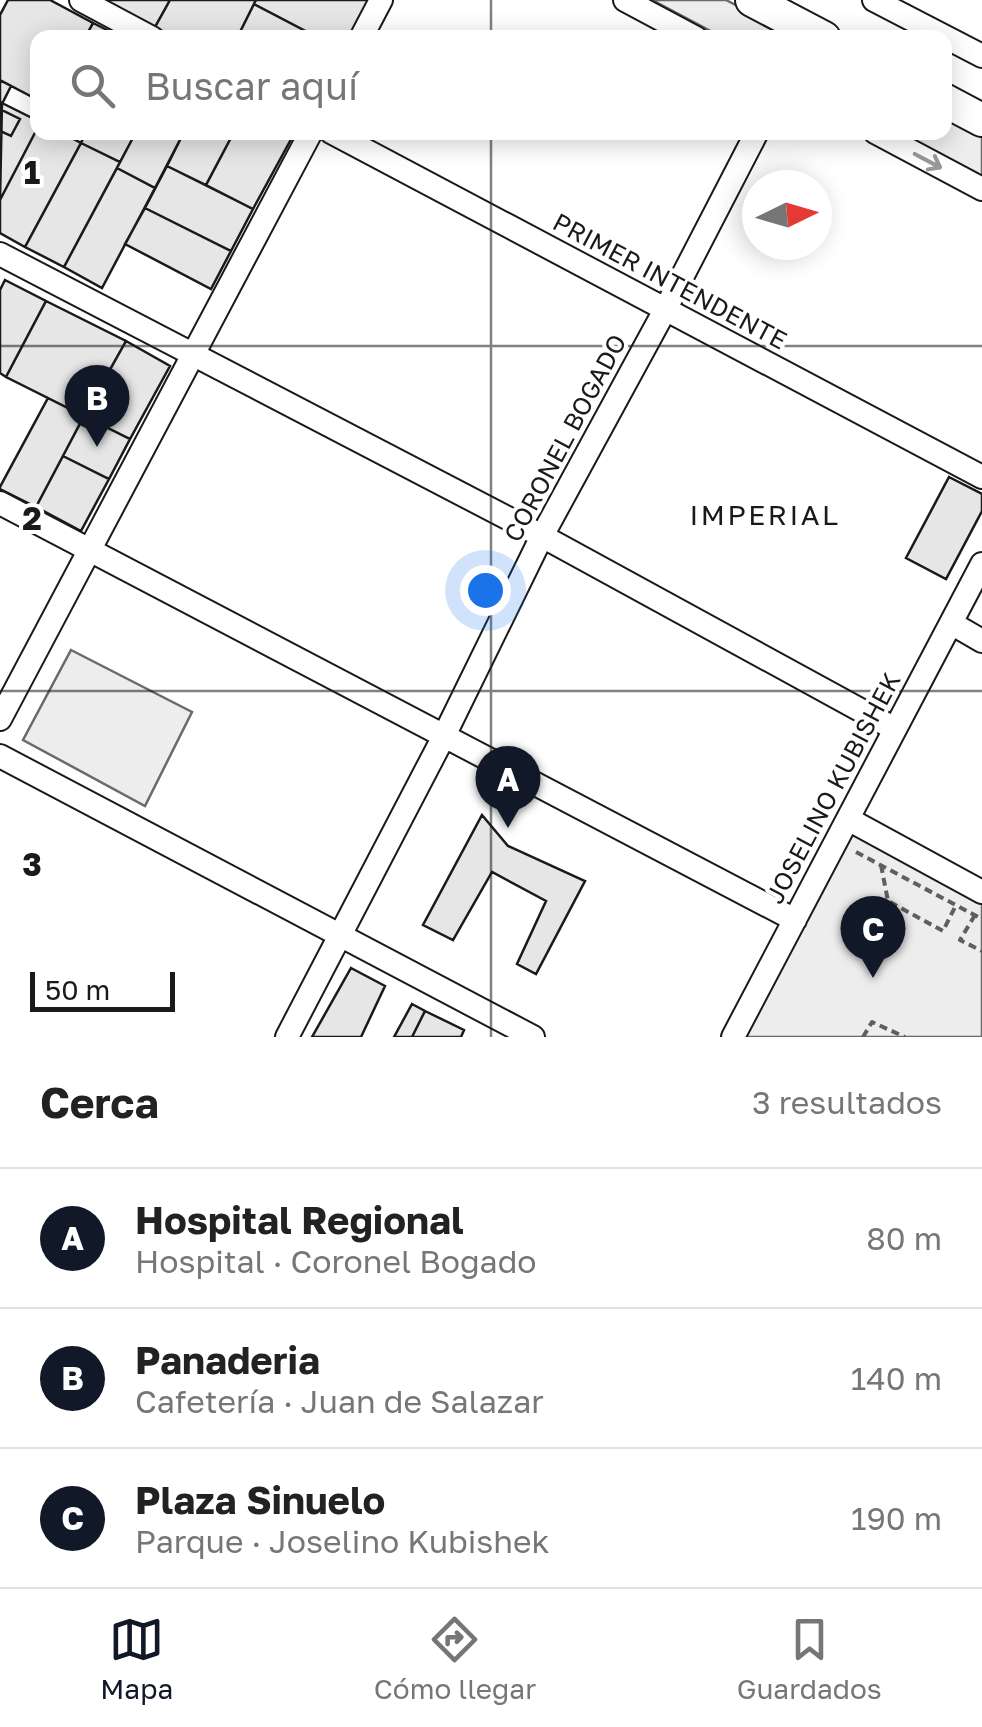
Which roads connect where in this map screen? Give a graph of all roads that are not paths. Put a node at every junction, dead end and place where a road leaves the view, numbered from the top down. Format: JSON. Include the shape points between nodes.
{"nodes":[{"id":1,"x":82,"y":0,"type":"edge"},
{"id":2,"x":381,"y":0,"type":"edge"},
{"id":3,"x":625,"y":0,"type":"edge"},
{"id":4,"x":752,"y":0,"type":"edge"},
{"id":5,"x":874,"y":0,"type":"edge"},
{"id":6,"x":137,"y":30,"type":"edge"},
{"id":7,"x":365,"y":30,"type":"edge"},
{"id":8,"x":681,"y":30,"type":"edge"},
{"id":9,"x":809,"y":30,"type":"edge"},
{"id":10,"x":932,"y":30,"type":"edge"},
{"id":11,"x":952,"y":40,"type":"edge"},
{"id":12,"x":982,"y":56,"type":"edge"},
{"id":13,"x":952,"y":104,"type":"edge"},
{"id":14,"x":982,"y":120,"type":"edge"},
{"id":15,"x":307,"y":140,"type":"edge"},
{"id":16,"x":346,"y":140,"type":"edge"},
{"id":17,"x":753,"y":140,"type":"edge"},
{"id":18,"x":890,"y":140,"type":"edge"},
{"id":19,"x":982,"y":189,"type":"edge"},
{"id":20,"x":0,"y":254,"type":"edge"},
{"id":21,"x":666,"y":310,"type":"junction"},
{"id":22,"x":193,"y":355,"type":"junction"},
{"id":23,"x":982,"y":478,"type":"edge"},
{"id":24,"x":0,"y":502,"type":"edge"},
{"id":25,"x":542,"y":536,"type":"junction"},
{"id":26,"x":90,"y":550,"type":"junction"},
{"id":27,"x":982,"y":564,"type":"edge"},
{"id":28,"x":951,"y":623,"type":"junction"},
{"id":29,"x":982,"y":642,"type":"edge"},
{"id":30,"x":0,"y":720,"type":"edge"},
{"id":31,"x":895,"y":728,"type":"junction"},
{"id":32,"x":444,"y":736,"type":"junction"},
{"id":33,"x":0,"y":756,"type":"edge"},
{"id":34,"x":848,"y":819,"type":"junction"},
{"id":35,"x":978,"y":904,"type":"edge"},
{"id":36,"x":795,"y":920,"type":"junction"},
{"id":37,"x":340,"y":935,"type":"junction"},
{"id":38,"x":287,"y":1037,"type":"edge"},
{"id":39,"x":533,"y":1037,"type":"edge"},
{"id":40,"x":733,"y":1037,"type":"edge"}],
"edges":[{"from":1,"to":6,"type":"street"},
{"from":2,"to":7,"type":"street"},
{"from":3,"to":8,"type":"street"},
{"from":4,"to":9,"type":"highway"},
{"from":5,"to":10,"type":"street"},
{"from":11,"to":12,"type":"street"},
{"from":13,"to":14,"type":"highway"},
{"from":15,"to":22,"type":"street"},
{"from":16,"to":21,"type":"street","name":"PRIMER INTENDENTE"},
{"from":17,"to":21,"type":"street","name":"CORONEL BOGADO"},
{"from":18,"to":19,"type":"street","one_way":true},
{"from":20,"to":22,"type":"street"},
{"from":21,"to":23,"type":"street","name":"PRIMER INTENDENTE"},
{"from":21,"to":25,"type":"street","name":"CORONEL BOGADO"},
{"from":22,"to":25,"type":"street"},
{"from":22,"to":26,"type":"street"},
{"from":24,"to":26,"type":"street"},
{"from":25,"to":31,"type":"street"},
{"from":25,"to":32,"type":"street","name":"CORONEL BOGADO"},
{"from":26,"to":30,"type":"street"},
{"from":26,"to":32,"type":"street"},
{"from":27,"to":28,"type":"street","name":"JOSELINO KUBISHEK"},
{"from":28,"to":29,"type":"street"},
{"from":28,"to":31,"type":"street","name":"JOSELINO KUBISHEK"},
{"from":31,"to":34,"type":"street","name":"JOSELINO KUBISHEK"},
{"from":32,"to":36,"type":"street"},
{"from":32,"to":37,"type":"street","name":"CORONEL BOGADO"},
{"from":33,"to":37,"type":"street"},
{"from":34,"to":35,"type":"street"},
{"from":34,"to":36,"type":"street","name":"JOSELINO KUBISHEK"},
{"from":36,"to":40,"type":"street","name":"JOSELINO KUBISHEK"},
{"from":37,"to":38,"type":"street","name":"CORONEL BOGADO"},
{"from":37,"to":39,"type":"street"}]}
